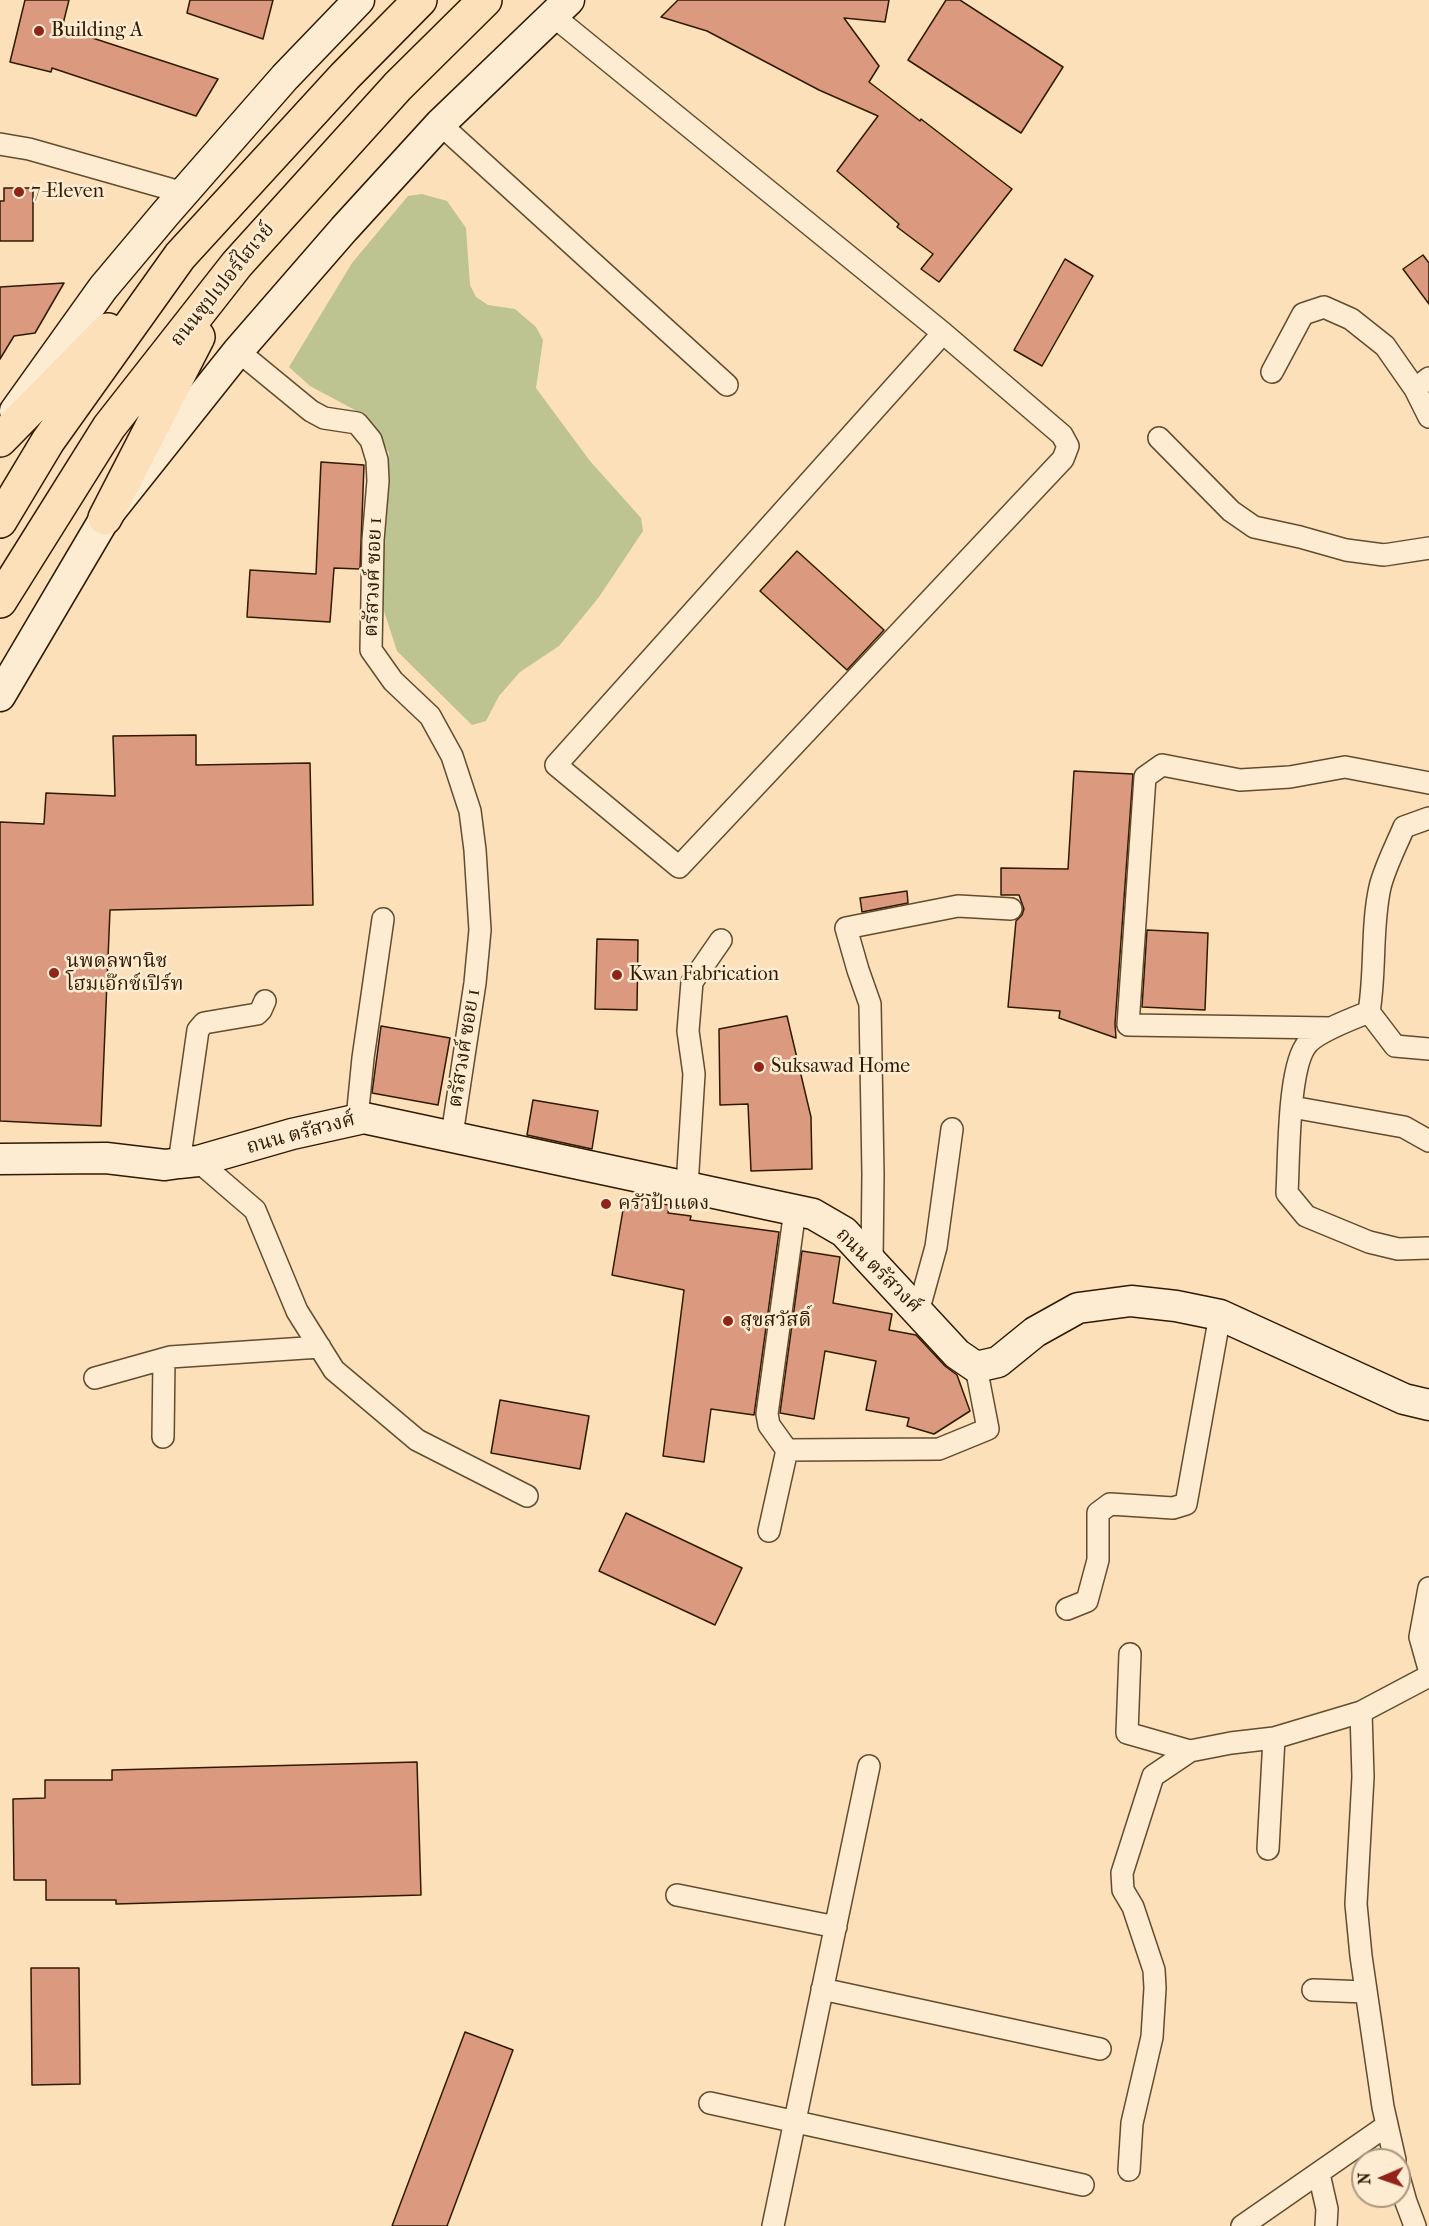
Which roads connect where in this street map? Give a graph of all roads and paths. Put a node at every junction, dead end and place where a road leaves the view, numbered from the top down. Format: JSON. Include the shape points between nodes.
{"nodes":[{"id":1,"x":359,"y":0,"type":"edge"},
{"id":2,"x":420,"y":0,"type":"edge"},
{"id":3,"x":485,"y":0,"type":"edge"},
{"id":4,"x":560,"y":7,"type":"edge"},
{"id":5,"x":440,"y":124,"type":"junction"},
{"id":6,"x":0,"y":144,"type":"edge"},
{"id":7,"x":184,"y":193,"type":"junction"},
{"id":8,"x":180,"y":256,"type":"junction"},
{"id":9,"x":237,"y":264,"type":"junction"},
{"id":10,"x":944,"y":333,"type":"junction"},
{"id":11,"x":238,"y":351,"type":"junction"},
{"id":12,"x":1272,"y":372,"type":"dead end"},
{"id":13,"x":1422,"y":383,"type":"edge"},
{"id":14,"x":727,"y":385,"type":"dead end"},
{"id":15,"x":1429,"y":417,"type":"edge"},
{"id":16,"x":0,"y":434,"type":"edge"},
{"id":17,"x":1159,"y":438,"type":"dead end"},
{"id":18,"x":0,"y":440,"type":"edge"},
{"id":19,"x":105,"y":518,"type":"junction"},
{"id":20,"x":0,"y":521,"type":"edge"},
{"id":21,"x":1429,"y":548,"type":"edge"},
{"id":22,"x":0,"y":601,"type":"edge"},
{"id":23,"x":0,"y":696,"type":"edge"},
{"id":24,"x":1429,"y":783,"type":"edge"},
{"id":25,"x":1429,"y":818,"type":"edge"},
{"id":26,"x":1011,"y":909,"type":"dead end"},
{"id":27,"x":383,"y":919,"type":"dead end"},
{"id":28,"x":721,"y":940,"type":"dead end"},
{"id":29,"x":265,"y":1001,"type":"dead end"},
{"id":30,"x":1369,"y":1012,"type":"junction"},
{"id":31,"x":1331,"y":1028,"type":"junction"},
{"id":32,"x":1429,"y":1049,"type":"edge"},
{"id":33,"x":1292,"y":1107,"type":"junction"},
{"id":34,"x":357,"y":1119,"type":"junction"},
{"id":35,"x":952,"y":1129,"type":"dead end"},
{"id":36,"x":452,"y":1135,"type":"junction"},
{"id":37,"x":1429,"y":1141,"type":"edge"},
{"id":38,"x":0,"y":1159,"type":"edge"},
{"id":39,"x":189,"y":1162,"type":"junction"},
{"id":40,"x":687,"y":1186,"type":"junction"},
{"id":41,"x":795,"y":1210,"type":"junction"},
{"id":42,"x":1429,"y":1248,"type":"edge"},
{"id":43,"x":872,"y":1263,"type":"junction"},
{"id":44,"x":918,"y":1312,"type":"junction"},
{"id":45,"x":1220,"y":1315,"type":"junction"},
{"id":46,"x":320,"y":1347,"type":"junction"},
{"id":47,"x":164,"y":1359,"type":"junction"},
{"id":48,"x":976,"y":1367,"type":"junction"},
{"id":49,"x":95,"y":1378,"type":"dead end"},
{"id":50,"x":1429,"y":1405,"type":"edge"},
{"id":51,"x":163,"y":1437,"type":"dead end"},
{"id":52,"x":787,"y":1450,"type":"junction"},
{"id":53,"x":527,"y":1496,"type":"dead end"},
{"id":54,"x":769,"y":1531,"type":"dead end"},
{"id":55,"x":1429,"y":1588,"type":"edge"},
{"id":56,"x":1068,"y":1609,"type":"dead end"},
{"id":57,"x":1130,"y":1654,"type":"dead end"},
{"id":58,"x":1429,"y":1669,"type":"edge"},
{"id":59,"x":1429,"y":1676,"type":"edge"},
{"id":60,"x":1361,"y":1712,"type":"junction"},
{"id":61,"x":1274,"y":1738,"type":"junction"},
{"id":62,"x":1190,"y":1751,"type":"junction"},
{"id":63,"x":869,"y":1766,"type":"dead end"},
{"id":64,"x":1268,"y":1849,"type":"dead end"},
{"id":65,"x":677,"y":1895,"type":"dead end"},
{"id":66,"x":836,"y":1927,"type":"junction"},
{"id":67,"x":822,"y":1989,"type":"junction"},
{"id":68,"x":1313,"y":1990,"type":"dead end"},
{"id":69,"x":1366,"y":1992,"type":"junction"},
{"id":70,"x":1100,"y":2049,"type":"dead end"},
{"id":71,"x":710,"y":2103,"type":"dead end"},
{"id":72,"x":794,"y":2122,"type":"junction"},
{"id":73,"x":1386,"y":2126,"type":"junction"},
{"id":74,"x":1392,"y":2148,"type":"edge"},
{"id":75,"x":1129,"y":2170,"type":"dead end"},
{"id":76,"x":1319,"y":2174,"type":"junction"},
{"id":77,"x":1083,"y":2185,"type":"dead end"},
{"id":78,"x":1408,"y":2208,"type":"edge"},
{"id":79,"x":772,"y":2226,"type":"edge"},
{"id":80,"x":1242,"y":2226,"type":"edge"},
{"id":81,"x":1326,"y":2226,"type":"edge"},
{"id":82,"x":1415,"y":2226,"type":"edge"}],
"edges":[{"from":1,"to":7,"type":"street","via":[[285,77]]},
{"from":2,"to":8,"type":"highway"},
{"from":3,"to":9,"type":"highway","name":"ถนนซุปเปอร์ไฮเวย์","via":[[398,86]]},
{"from":4,"to":5,"type":"street"},
{"from":4,"to":10,"type":"street"},
{"from":5,"to":11,"type":"street"},
{"from":5,"to":14,"type":"street"},
{"from":6,"to":7,"type":"street"},
{"from":7,"to":16,"type":"street","via":[[103,288]]},
{"from":8,"to":18,"type":"highway"},
{"from":8,"to":20,"type":"highway","via":[[48,441]]},
{"from":9,"to":19,"type":"highway"},
{"from":9,"to":22,"type":"highway","name":"ถนนซุปเปอร์ไฮเวย์","via":[[109,427]]},
{"from":10,"to":10,"type":"street","via":[[1062,435],[1068,446],[1063,459],[679,867],[556,765]]},
{"from":11,"to":19,"type":"street"},
{"from":11,"to":36,"type":"street","name":"ตรัสวงศ์ ซอย 1","via":[[311,411],[324,418],[357,423],[371,440],[377,460],[371,650],[393,681],[430,716],[452,756],[470,811],[478,870],[480,930],[475,983]]},
{"from":12,"to":13,"type":"street","via":[[1303,314],[1324,306],[1351,319]]},
{"from":13,"to":15,"type":"street"},
{"from":17,"to":21,"type":"street","via":[[1231,511],[1254,527],[1346,550],[1384,555]]},
{"from":19,"to":23,"type":"street"},
{"from":24,"to":31,"type":"street","via":[[1345,767],[1290,777],[1240,780],[1162,765],[1145,777],[1128,1025]]},
{"from":25,"to":30,"type":"street","via":[[1404,827],[1380,885]]},
{"from":26,"to":43,"type":"street","via":[[958,906],[846,928],[870,1004]]},
{"from":27,"to":34,"type":"street"},
{"from":28,"to":40,"type":"street","via":[[692,982],[688,1031],[694,1074]]},
{"from":29,"to":39,"type":"street","via":[[257,1014],[204,1023],[198,1030]]},
{"from":30,"to":31,"type":"street"},
{"from":30,"to":32,"type":"street","via":[[1395,1046]]},
{"from":31,"to":33,"type":"street","via":[[1305,1045],[1296,1072]]},
{"from":33,"to":37,"type":"street","via":[[1404,1127]]},
{"from":33,"to":42,"type":"street","via":[[1287,1193],[1306,1216],[1370,1242],[1398,1249]]},
{"from":34,"to":36,"type":"street","name":"ถนน ตรัสวงศ์"},
{"from":34,"to":39,"type":"street","name":"ถนน ตรัสวงศ์"},
{"from":35,"to":44,"type":"street","via":[[936,1246]]},
{"from":36,"to":40,"type":"street","name":"ถนน ตรัสวงศ์"},
{"from":38,"to":39,"type":"street","name":"ถนน ตรัสวงศ์","via":[[105,1158],[165,1165]]},
{"from":39,"to":46,"type":"street","via":[[255,1210],[297,1311]]},
{"from":40,"to":41,"type":"street","name":"ถนน ตรัสวงศ์"},
{"from":41,"to":43,"type":"street","name":"ถนน ตรัสวงศ์","via":[[813,1214],[844,1232]]},
{"from":41,"to":52,"type":"street","via":[[767,1414],[769,1425]]},
{"from":43,"to":44,"type":"street","name":"ถนน ตรัสวงศ์"},
{"from":44,"to":48,"type":"street","name":"ถนน ตรัสวงศ์","via":[[957,1354]]},
{"from":45,"to":48,"type":"street","via":[[1131,1301],[1077,1308],[1035,1332],[998,1362]]},
{"from":45,"to":50,"type":"street","via":[[1404,1399]]},
{"from":45,"to":56,"type":"street","via":[[1186,1504],[1173,1508],[1110,1504],[1098,1513],[1098,1560],[1087,1601]]},
{"from":46,"to":47,"type":"street"},
{"from":46,"to":53,"type":"street","via":[[334,1370],[417,1440]]},
{"from":47,"to":49,"type":"street"},
{"from":47,"to":51,"type":"street"},
{"from":48,"to":52,"type":"street","via":[[988,1429],[939,1449]]},
{"from":52,"to":54,"type":"street"},
{"from":55,"to":58,"type":"street","via":[[1420,1637]]},
{"from":57,"to":62,"type":"street","via":[[1127,1733]]},
{"from":59,"to":60,"type":"street"},
{"from":60,"to":61,"type":"street"},
{"from":60,"to":69,"type":"street","via":[[1363,1776],[1356,1904]]},
{"from":61,"to":62,"type":"street"},
{"from":61,"to":64,"type":"street"},
{"from":62,"to":75,"type":"street","via":[[1153,1776],[1122,1874],[1123,1890],[1133,1907],[1154,1970],[1155,1988],[1152,2037],[1132,2123]]},
{"from":63,"to":66,"type":"street"},
{"from":65,"to":66,"type":"street"},
{"from":66,"to":67,"type":"street"},
{"from":67,"to":70,"type":"street"},
{"from":67,"to":72,"type":"street"},
{"from":68,"to":69,"type":"street"},
{"from":69,"to":73,"type":"street"},
{"from":71,"to":72,"type":"street"},
{"from":72,"to":77,"type":"street"},
{"from":72,"to":79,"type":"street"},
{"from":73,"to":74,"type":"street"},
{"from":73,"to":76,"type":"street"},
{"from":76,"to":80,"type":"street"},
{"from":76,"to":81,"type":"street","via":[[1327,2209]]},
{"from":78,"to":82,"type":"street"}]}
